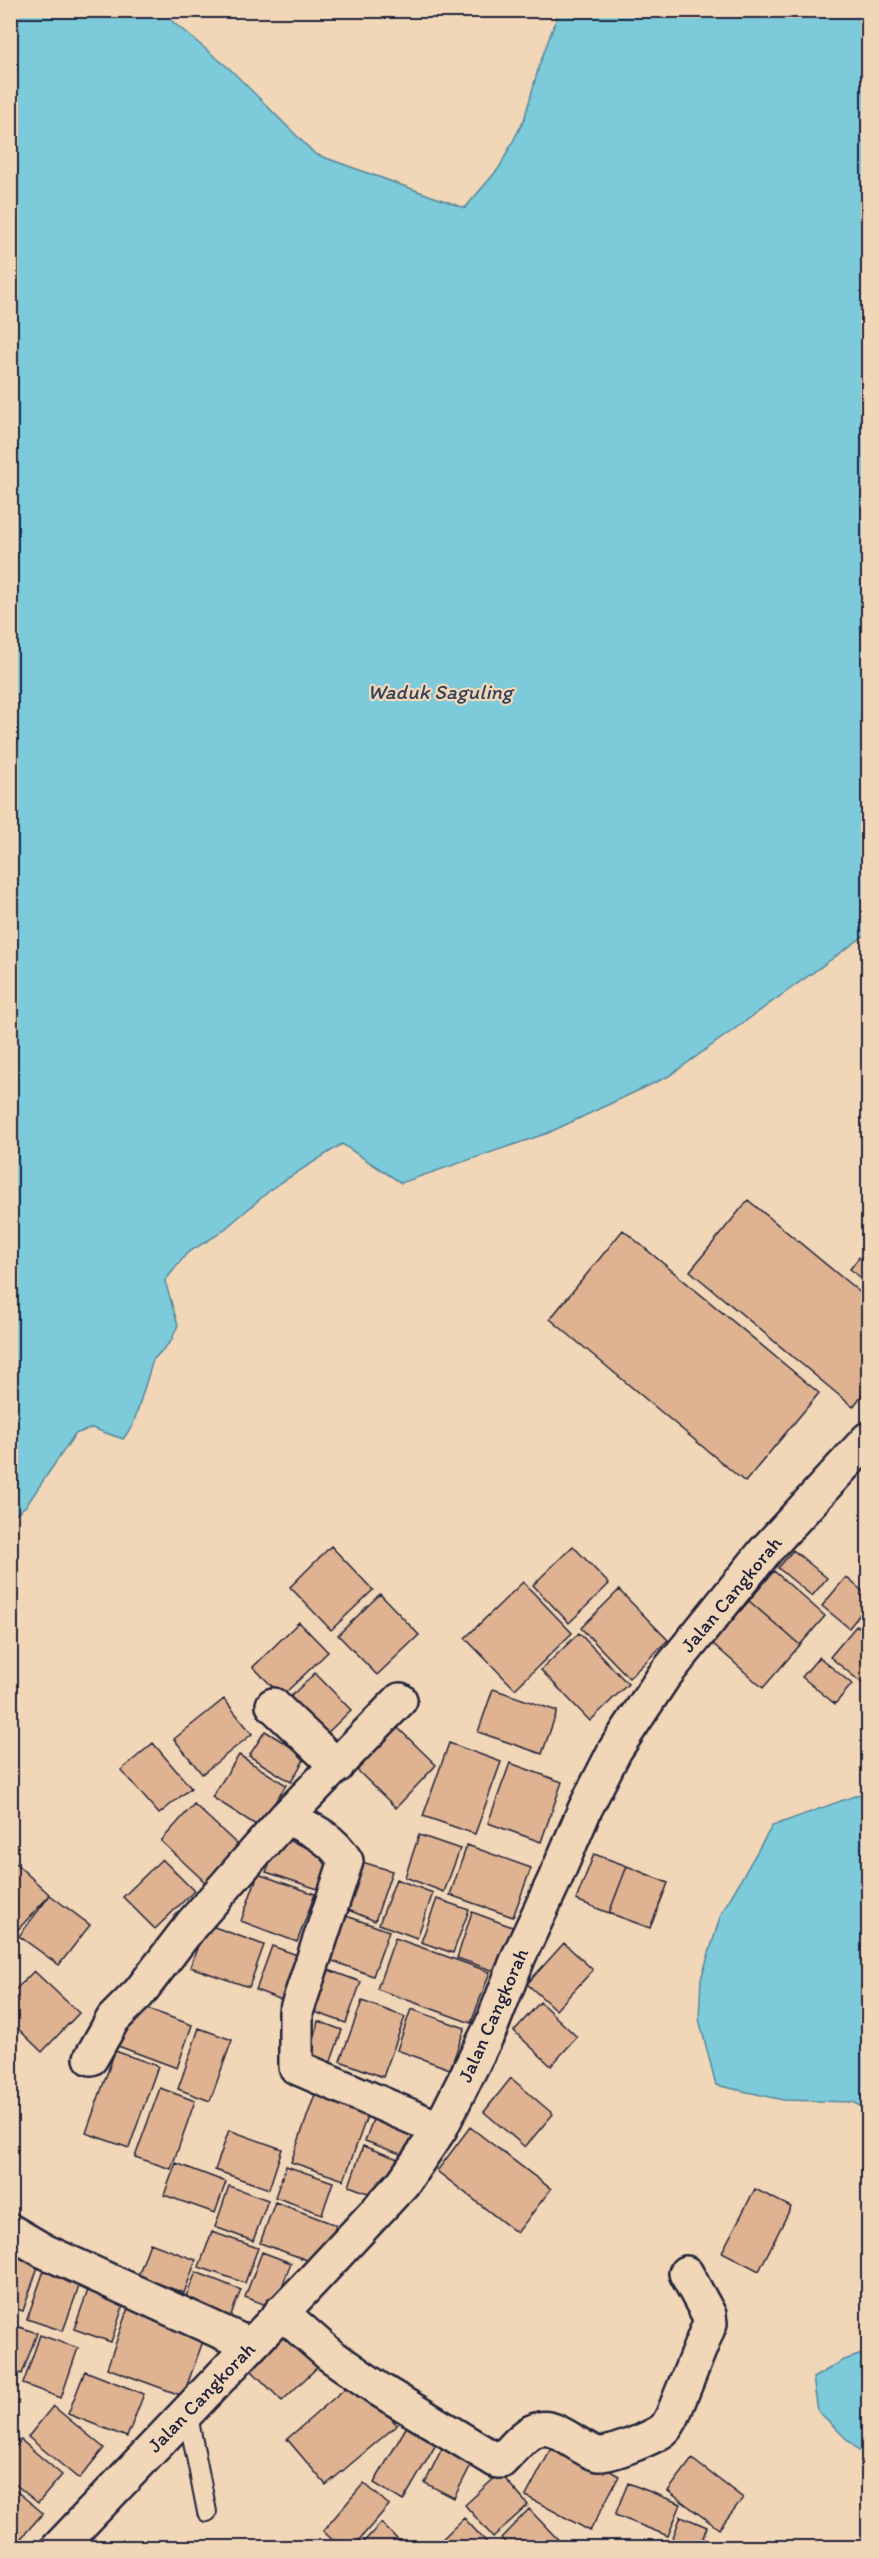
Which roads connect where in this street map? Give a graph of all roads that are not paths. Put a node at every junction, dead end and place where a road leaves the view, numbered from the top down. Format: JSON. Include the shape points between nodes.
{"nodes":[{"id":1,"x":868,"y":1439,"type":"edge"},
{"id":2,"x":400,"y":1700,"type":"dead end"},
{"id":3,"x":273,"y":1705,"type":"dead end"},
{"id":4,"x":337,"y":1766,"type":"junction"},
{"id":5,"x":286,"y":1817,"type":"junction"},
{"id":6,"x":91,"y":2058,"type":"dead end"},
{"id":7,"x":440,"y":2129,"type":"junction"},
{"id":8,"x":10,"y":2231,"type":"edge"},
{"id":9,"x":686,"y":2273,"type":"dead end"},
{"id":10,"x":281,"y":2312,"type":"junction"},
{"id":11,"x":250,"y":2345,"type":"junction"},
{"id":12,"x":187,"y":2411,"type":"junction"},
{"id":13,"x":207,"y":2512,"type":"dead end"},
{"id":14,"x":58,"y":2547,"type":"edge"}],
"edges":[{"from":1,"to":7,"type":"street","name":"Jalan Cangkorah","via":[[766,1550],[664,1676],[615,1750],[519,1956],[491,2027]]},
{"from":2,"to":4,"type":"street"},
{"from":3,"to":4,"type":"street"},
{"from":4,"to":5,"type":"street"},
{"from":5,"to":6,"type":"street","via":[[114,2019]]},
{"from":5,"to":7,"type":"street","via":[[320,1833],[346,1861],[296,2012],[296,2067]]},
{"from":7,"to":10,"type":"street","name":"Jalan Cangkorah","via":[[403,2183]]},
{"from":8,"to":11,"type":"street","via":[[44,2251]]},
{"from":9,"to":10,"type":"street","via":[[710,2323],[673,2415],[660,2432],[607,2454],[597,2454],[542,2428],[497,2461],[380,2390],[330,2355]]},
{"from":10,"to":11,"type":"street","name":"Jalan Cangkorah"},
{"from":11,"to":12,"type":"street","name":"Jalan Cangkorah"},
{"from":12,"to":13,"type":"lane"},
{"from":12,"to":14,"type":"street","name":"Jalan Cangkorah"}]}
